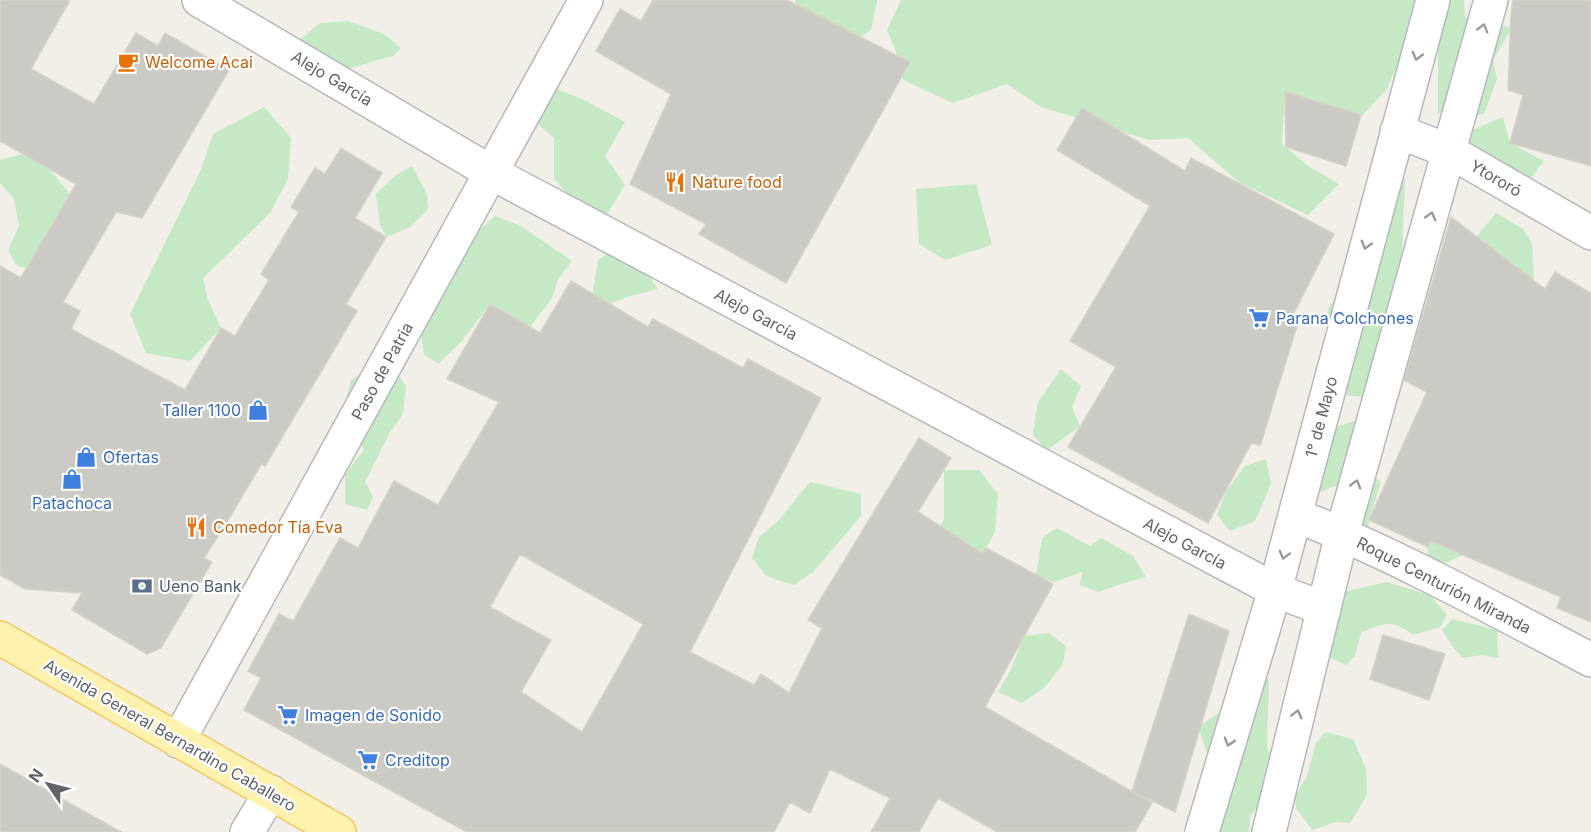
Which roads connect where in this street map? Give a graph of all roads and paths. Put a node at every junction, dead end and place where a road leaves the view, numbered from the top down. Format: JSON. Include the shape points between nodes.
{"nodes":[{"id":1,"x":199,"y":0,"type":"edge"},
{"id":2,"x":586,"y":0,"type":"edge"},
{"id":3,"x":1433,"y":0,"type":"edge"},
{"id":4,"x":1491,"y":0,"type":"edge"},
{"id":5,"x":1396,"y":131,"type":"junction"},
{"id":6,"x":1449,"y":151,"type":"junction"},
{"id":7,"x":492,"y":173,"type":"junction"},
{"id":8,"x":1591,"y":233,"type":"edge"},
{"id":9,"x":1295,"y":515,"type":"junction"},
{"id":10,"x":1342,"y":534,"type":"junction"},
{"id":11,"x":1275,"y":590,"type":"junction"},
{"id":12,"x":1324,"y":609,"type":"junction"},
{"id":13,"x":0,"y":638,"type":"edge"},
{"id":14,"x":1591,"y":660,"type":"edge"},
{"id":15,"x":178,"y":741,"type":"junction"},
{"id":16,"x":271,"y":792,"type":"junction"},
{"id":17,"x":247,"y":832,"type":"edge"},
{"id":18,"x":339,"y":832,"type":"edge"},
{"id":19,"x":1202,"y":832,"type":"edge"},
{"id":20,"x":1269,"y":832,"type":"edge"}],
"edges":[{"from":1,"to":7,"type":"street","name":"Alejo García"},
{"from":2,"to":7,"type":"street","name":"Paso de Patria"},
{"from":3,"to":5,"type":"street","name":"1° de Mayo","one_way":true},
{"from":6,"to":4,"type":"street","one_way":true},
{"from":5,"to":6,"type":"street","name":"Ytororó"},
{"from":5,"to":9,"type":"street","name":"1° de Mayo","one_way":true},
{"from":6,"to":8,"type":"street","name":"Ytororó"},
{"from":10,"to":6,"type":"street","one_way":true},
{"from":7,"to":11,"type":"street","name":"Alejo García"},
{"from":7,"to":15,"type":"street","name":"Paso de Patria"},
{"from":9,"to":10,"type":"street","name":"Roque Centurión Miranda"},
{"from":9,"to":11,"type":"street","name":"1° de Mayo","one_way":true},
{"from":10,"to":12,"type":"street"},
{"from":10,"to":14,"type":"street","name":"Roque Centurión Miranda","via":[[1426,573]]},
{"from":11,"to":12,"type":"street","name":"Alejo García"},
{"from":11,"to":19,"type":"street","name":"1° de Mayo","one_way":true},
{"from":20,"to":12,"type":"street","one_way":true},
{"from":13,"to":15,"type":"main road","name":"Avenida General Bernardino Caballero"},
{"from":15,"to":16,"type":"main road","name":"Avenida General Bernardino Caballero"},
{"from":16,"to":17,"type":"street"},
{"from":16,"to":18,"type":"main road","name":"Avenida General Bernardino Caballero"}]}
